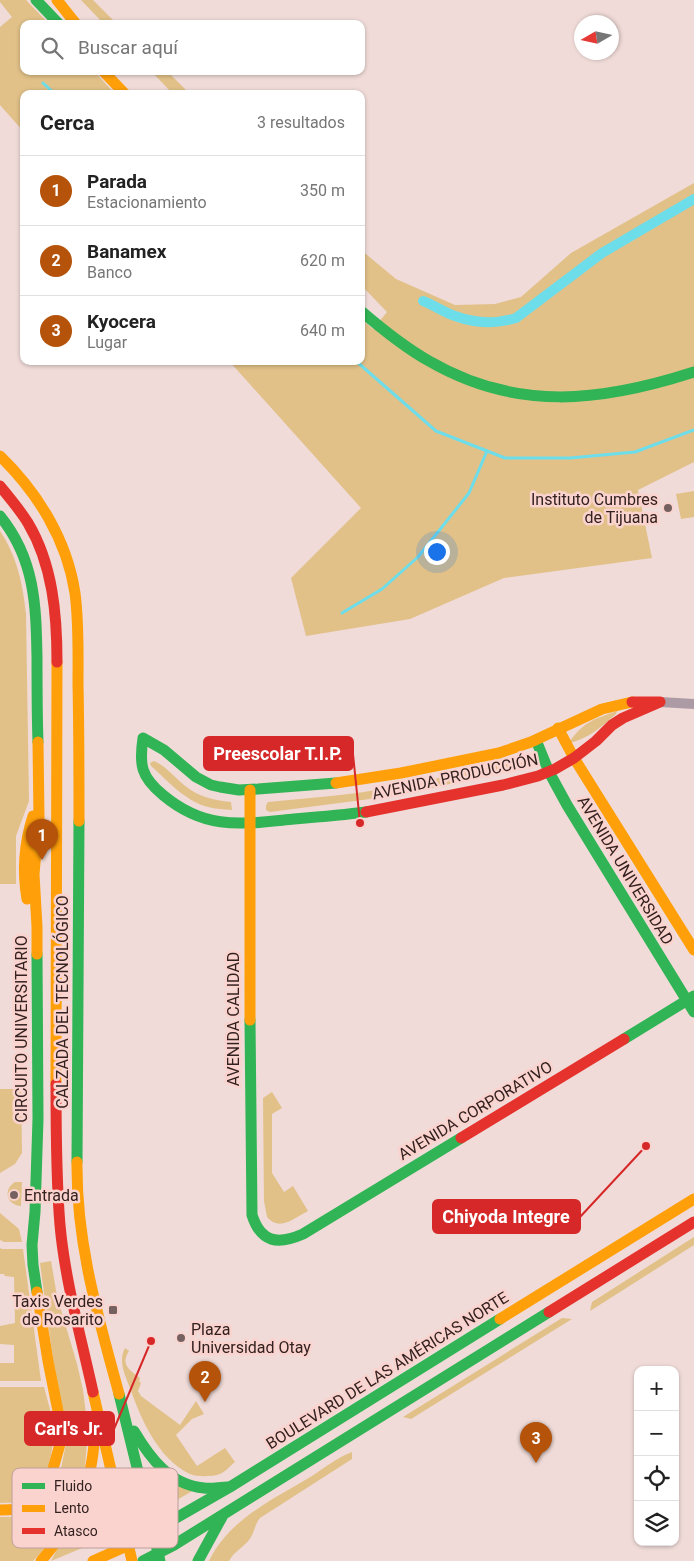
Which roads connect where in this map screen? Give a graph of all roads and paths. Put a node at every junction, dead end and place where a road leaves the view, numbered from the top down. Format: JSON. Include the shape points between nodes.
{"nodes":[{"id":1,"x":36,"y":0,"type":"edge"},
{"id":2,"x":57,"y":0,"type":"edge"},
{"id":3,"x":55,"y":20,"type":"edge"},
{"id":4,"x":73,"y":20,"type":"edge"},
{"id":5,"x":107,"y":75,"type":"edge"},
{"id":6,"x":118,"y":75,"type":"edge"},
{"id":7,"x":120,"y":90,"type":"edge"},
{"id":8,"x":128,"y":90,"type":"edge"},
{"id":9,"x":365,"y":314,"type":"edge"},
{"id":10,"x":694,"y":372,"type":"edge"},
{"id":11,"x":0,"y":456,"type":"edge"},
{"id":12,"x":0,"y":486,"type":"edge"},
{"id":13,"x":0,"y":516,"type":"edge"},
{"id":14,"x":660,"y":702,"type":"junction"},
{"id":15,"x":694,"y":704,"type":"edge"},
{"id":16,"x":558,"y":728,"type":"junction"},
{"id":17,"x":536,"y":740,"type":"junction"},
{"id":18,"x":574,"y":758,"type":"junction"},
{"id":19,"x":549,"y":772,"type":"junction"},
{"id":20,"x":250,"y":790,"type":"junction"},
{"id":21,"x":250,"y":823,"type":"junction"},
{"id":22,"x":694,"y":950,"type":"edge"},
{"id":23,"x":690,"y":998,"type":"edge"},
{"id":24,"x":694,"y":1012,"type":"edge"},
{"id":25,"x":694,"y":1199,"type":"edge"},
{"id":26,"x":694,"y":1222,"type":"edge"},
{"id":27,"x":270,"y":1240,"type":"joint"},
{"id":28,"x":603,"y":1255,"type":"junction"},
{"id":29,"x":614,"y":1273,"type":"junction"},
{"id":30,"x":96,"y":1402,"type":"junction"},
{"id":31,"x":123,"y":1408,"type":"junction"},
{"id":32,"x":53,"y":1468,"type":"edge"},
{"id":33,"x":91,"y":1468,"type":"edge"},
{"id":34,"x":111,"y":1468,"type":"edge"},
{"id":35,"x":138,"y":1468,"type":"edge"},
{"id":36,"x":160,"y":1468,"type":"edge"},
{"id":37,"x":178,"y":1480,"type":"edge"},
{"id":38,"x":230,"y":1487,"type":"junction"},
{"id":39,"x":224,"y":1514,"type":"junction"},
{"id":40,"x":178,"y":1517,"type":"edge"},
{"id":41,"x":178,"y":1544,"type":"edge"},
{"id":42,"x":52,"y":1548,"type":"edge"},
{"id":43,"x":122,"y":1548,"type":"edge"},
{"id":44,"x":130,"y":1548,"type":"edge"},
{"id":45,"x":173,"y":1548,"type":"edge"},
{"id":46,"x":159,"y":1557,"type":"edge"},
{"id":47,"x":41,"y":1561,"type":"edge"},
{"id":48,"x":93,"y":1561,"type":"edge"},
{"id":49,"x":132,"y":1561,"type":"edge"},
{"id":50,"x":143,"y":1561,"type":"edge"},
{"id":51,"x":198,"y":1561,"type":"edge"}],
"edges":[{"from":1,"to":3,"type":"main road"},
{"from":2,"to":4,"type":"main road"},
{"from":5,"to":7,"type":"main road"},
{"from":6,"to":8,"type":"main road"},
{"from":9,"to":10,"type":"main road","via":[[418,355],[453,374],[491,388],[523,394],[559,398],[596,397],[657,385]]},
{"from":11,"to":31,"type":"main road","name":"CALZADA DEL TECNOLÓGICO","via":[[33,493],[56,531],[72,576],[78,659],[80,864],[78,1197],[91,1290]]},
{"from":12,"to":30,"type":"main road","name":"CALZADA DEL TECNOLÓGICO","via":[[36,537],[52,582],[55,610],[57,1191],[70,1290]]},
{"from":13,"to":32,"type":"main road","name":"CIRCUITO UNIVERSITARIO","via":[[21,550],[35,599],[38,827],[34,874],[38,1119],[32,1245],[48,1361],[62,1431]]},
{"from":14,"to":15,"type":"street","name":"AVENIDA PRODUCCIÓN"},
{"from":14,"to":16,"type":"main road","name":"AVENIDA PRODUCCIÓN","via":[[620,703]]},
{"from":14,"to":18,"type":"main road","name":"AVENIDA PRODUCCIÓN","via":[[622,718]]},
{"from":16,"to":17,"type":"main road","name":"AVENIDA PRODUCCIÓN"},
{"from":16,"to":18,"type":"main road","name":"AVENIDA UNIVERSIDAD"},
{"from":17,"to":19,"type":"main road","name":"AVENIDA UNIVERSIDAD"},
{"from":17,"to":20,"type":"main road","name":"AVENIDA PRODUCCIÓN","via":[[455,763],[411,771],[317,785]]},
{"from":18,"to":19,"type":"main road","name":"AVENIDA PRODUCCIÓN"},
{"from":18,"to":22,"type":"main road","name":"AVENIDA UNIVERSIDAD"},
{"from":19,"to":21,"type":"main road","name":"AVENIDA PRODUCCIÓN","via":[[373,811]]},
{"from":19,"to":23,"type":"main road","name":"AVENIDA UNIVERSIDAD"},
{"from":20,"to":21,"type":"main road","name":"AVENIDA CALIDAD"},
{"from":20,"to":21,"type":"main road","name":"AVENIDA PRODUCCIÓN","via":[[221,788],[200,780],[157,745],[143,738],[141,764],[153,783],[172,802],[197,817]]},
{"from":21,"to":27,"type":"main road","name":"AVENIDA CALIDAD","via":[[252,1215],[258,1231]]},
{"from":23,"to":24,"type":"main road","name":"AVENIDA UNIVERSIDAD"},
{"from":23,"to":27,"type":"main road","name":"AVENIDA CORPORATIVO","via":[[303,1234],[286,1241]]},
{"from":25,"to":28,"type":"main road","name":"BOULEVARD DE LAS AMÉRICAS NORTE"},
{"from":26,"to":29,"type":"main road"},
{"from":28,"to":29,"type":"main road"},
{"from":28,"to":38,"type":"main road","name":"BOULEVARD DE LAS AMÉRICAS NORTE"},
{"from":29,"to":39,"type":"main road"},
{"from":30,"to":33,"type":"main road"},
{"from":30,"to":34,"type":"main road","name":"CALZADA DEL TECNOLÓGICO"},
{"from":31,"to":35,"type":"main road","name":"CALZADA DEL TECNOLÓGICO"},
{"from":31,"to":36,"type":"main road","via":[[147,1452]]},
{"from":37,"to":38,"type":"main road","via":[[205,1488]]},
{"from":38,"to":40,"type":"main road","name":"BOULEVARD DE LAS AMÉRICAS NORTE"},
{"from":39,"to":41,"type":"main road"},
{"from":39,"to":51,"type":"main road"},
{"from":42,"to":47,"type":"main road"},
{"from":43,"to":48,"type":"main road","name":"BOULEVARD DE LAS AMÉRICAS NORTE"},
{"from":44,"to":49,"type":"main road","name":"CALZADA DEL TECNOLÓGICO"},
{"from":45,"to":46,"type":"main road"},
{"from":46,"to":50,"type":"main road"}]}
